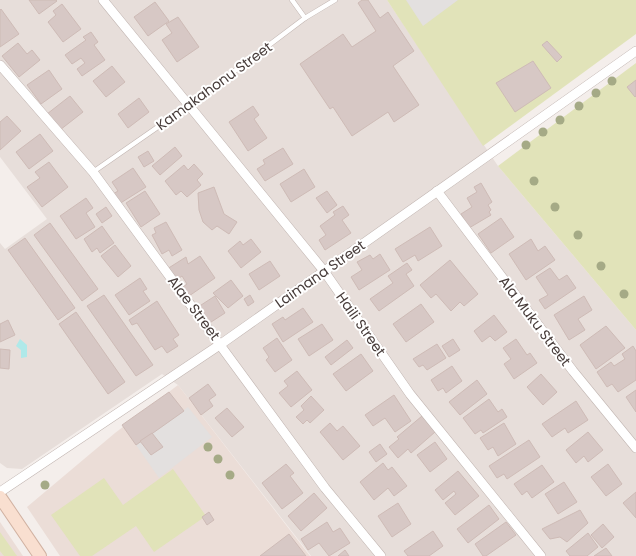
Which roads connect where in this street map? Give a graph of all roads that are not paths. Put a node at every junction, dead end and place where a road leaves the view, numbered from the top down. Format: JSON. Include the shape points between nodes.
{"nodes":[{"id":1,"x":103,"y":0,"type":"edge"},
{"id":2,"x":292,"y":0,"type":"edge"},
{"id":3,"x":335,"y":0,"type":"edge"},
{"id":4,"x":306,"y":18,"type":"junction"},
{"id":5,"x":636,"y":51,"type":"edge"},
{"id":6,"x":0,"y":65,"type":"edge"},
{"id":7,"x":188,"y":106,"type":"junction"},
{"id":8,"x":93,"y":172,"type":"junction"},
{"id":9,"x":437,"y":191,"type":"junction"},
{"id":10,"x":324,"y":271,"type":"junction"},
{"id":11,"x":221,"y":344,"type":"junction"},
{"id":12,"x":636,"y":448,"type":"edge"},
{"id":13,"x":0,"y":492,"type":"edge"},
{"id":14,"x":0,"y":497,"type":"edge"},
{"id":15,"x":40,"y":556,"type":"edge"},
{"id":16,"x":382,"y":556,"type":"edge"},
{"id":17,"x":542,"y":556,"type":"edge"}],
"edges":[{"from":1,"to":7,"type":"street","name":"Haili Street"},
{"from":2,"to":4,"type":"lane"},
{"from":3,"to":4,"type":"lane","name":"Kamakahonu Street"},
{"from":4,"to":7,"type":"lane","name":"Kamakahonu Street"},
{"from":5,"to":9,"type":"street","name":"Laimana Street"},
{"from":6,"to":8,"type":"street","name":"Alae Street"},
{"from":7,"to":8,"type":"lane","name":"Kamakahonu Street"},
{"from":7,"to":10,"type":"street","name":"Haili Street"},
{"from":8,"to":11,"type":"street","name":"Alae Street"},
{"from":9,"to":10,"type":"street","name":"Laimana Street"},
{"from":9,"to":12,"type":"street","name":"Ala Muku Street","via":[[572,371]]},
{"from":10,"to":11,"type":"street","name":"Laimana Street"},
{"from":10,"to":17,"type":"street","name":"Haili Street","via":[[410,394]]},
{"from":11,"to":13,"type":"street","name":"Laimana Street"},
{"from":11,"to":16,"type":"street","name":"Alae Street","via":[[325,488]]},
{"from":14,"to":15,"type":"main road"}]}
